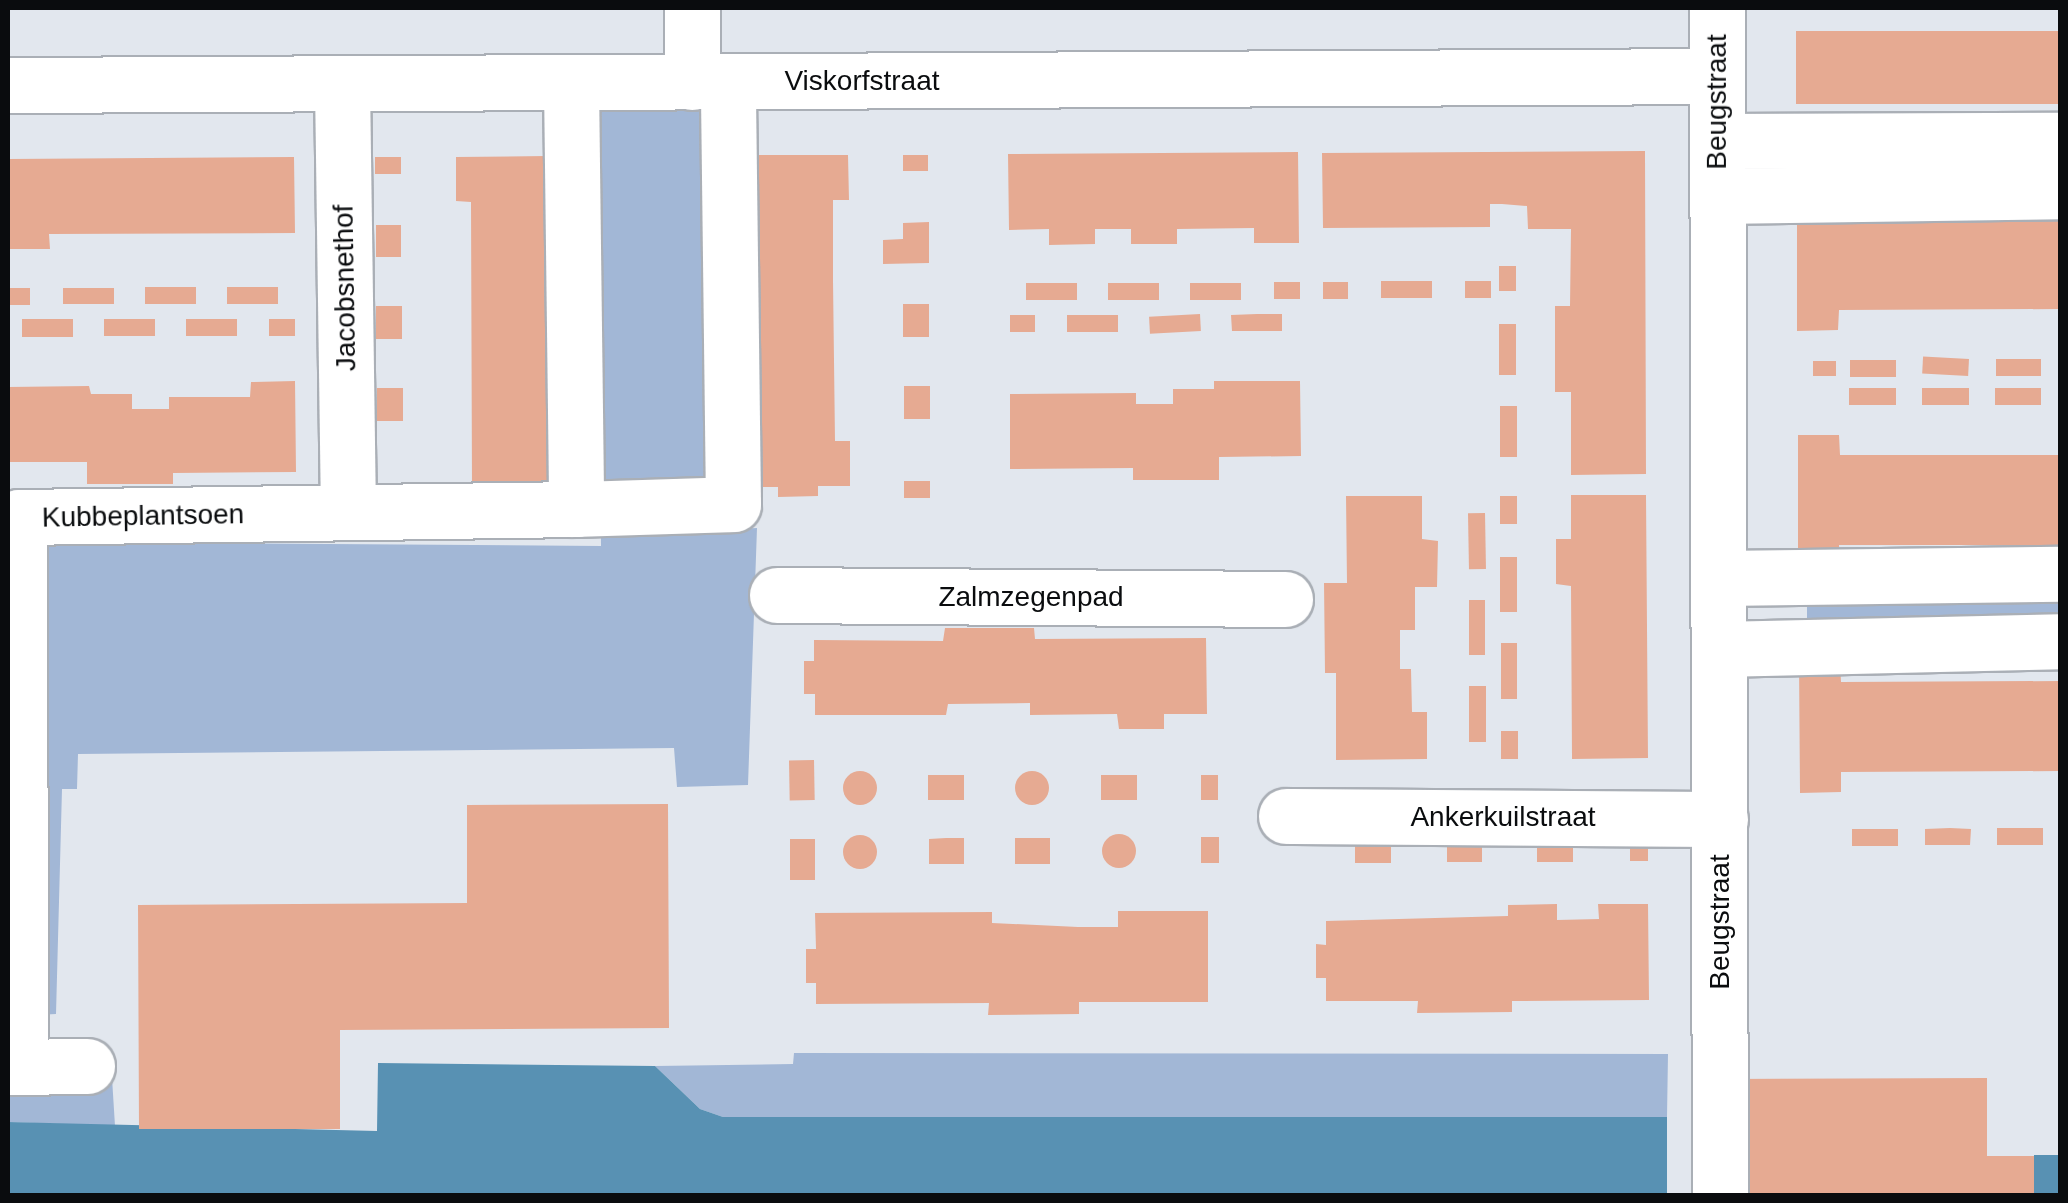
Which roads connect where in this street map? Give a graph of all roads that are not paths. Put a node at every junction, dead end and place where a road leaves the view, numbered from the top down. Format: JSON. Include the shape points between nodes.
{"nodes":[{"id":1,"x":692,"y":8,"type":"edge"},
{"id":2,"x":1717,"y":8,"type":"edge"},
{"id":3,"x":1717,"y":76,"type":"junction"},
{"id":4,"x":710,"y":82,"type":"junction"},
{"id":5,"x":571,"y":83,"type":"junction"},
{"id":6,"x":342,"y":84,"type":"junction"},
{"id":7,"x":8,"y":85,"type":"edge"},
{"id":8,"x":2060,"y":140,"type":"edge"},
{"id":9,"x":1717,"y":141,"type":"junction"},
{"id":10,"x":2060,"y":191,"type":"edge"},
{"id":11,"x":1718,"y":196,"type":"junction"},
{"id":12,"x":348,"y":493,"type":"dead end"},
{"id":13,"x":576,"y":509,"type":"junction"},
{"id":14,"x":2060,"y":574,"type":"edge"},
{"id":15,"x":1719,"y":578,"type":"junction"},
{"id":16,"x":777,"y":595,"type":"dead end"},
{"id":17,"x":1286,"y":599,"type":"dead end"},
{"id":18,"x":2060,"y":642,"type":"edge"},
{"id":19,"x":1719,"y":649,"type":"junction"},
{"id":20,"x":1286,"y":816,"type":"dead end"},
{"id":21,"x":1720,"y":819,"type":"junction"},
{"id":22,"x":87,"y":1066,"type":"dead end"},
{"id":23,"x":14,"y":1067,"type":"edge"},
{"id":24,"x":1720,"y":1196,"type":"edge"}],
"edges":[{"from":1,"to":4,"type":"street"},
{"from":2,"to":3,"type":"street","name":"Beugstraat"},
{"from":3,"to":4,"type":"street","name":"Viskorfstraat"},
{"from":3,"to":9,"type":"street","name":"Beugstraat"},
{"from":4,"to":5,"type":"street","name":"Viskorfstraat"},
{"from":4,"to":13,"type":"street","name":"Kubbeplantsoen","via":[[733,504]]},
{"from":5,"to":6,"type":"street","name":"Viskorfstraat"},
{"from":5,"to":13,"type":"street"},
{"from":6,"to":7,"type":"street","name":"Viskorfstraat"},
{"from":6,"to":12,"type":"street","name":"Jacobsnethof"},
{"from":8,"to":9,"type":"street"},
{"from":9,"to":11,"type":"street","name":"Beugstraat"},
{"from":10,"to":11,"type":"street","name":"Beugstraat"},
{"from":11,"to":15,"type":"street","name":"Beugstraat"},
{"from":13,"to":23,"type":"street","name":"Kubbeplantsoen","via":[[19,517]]},
{"from":14,"to":15,"type":"street"},
{"from":15,"to":19,"type":"street","name":"Beugstraat"},
{"from":16,"to":17,"type":"street","name":"Zalmzegenpad"},
{"from":18,"to":19,"type":"street"},
{"from":19,"to":21,"type":"street","name":"Beugstraat"},
{"from":20,"to":21,"type":"street","name":"Ankerkuilstraat"},
{"from":21,"to":24,"type":"street","name":"Beugstraat"},
{"from":22,"to":23,"type":"street"}]}
